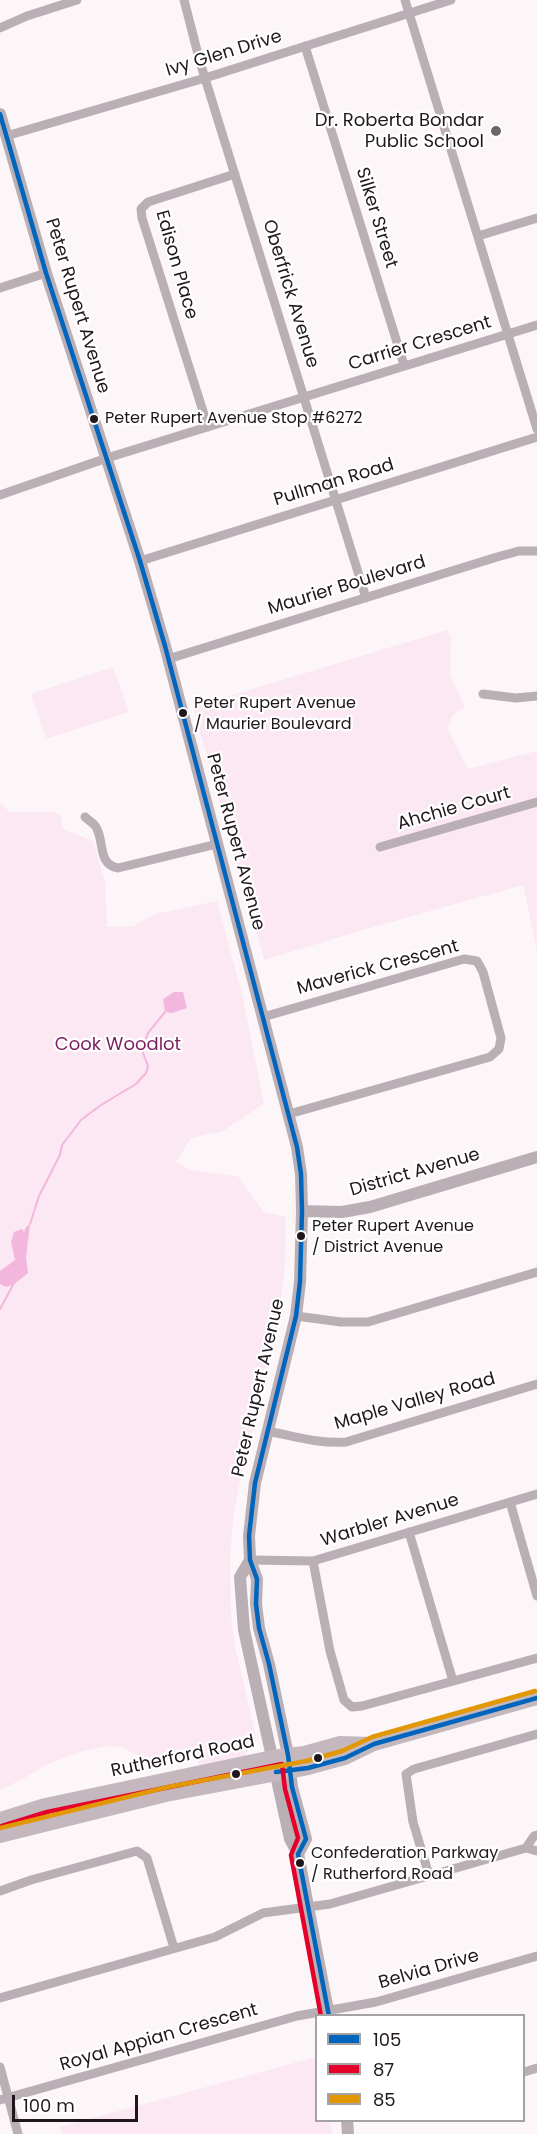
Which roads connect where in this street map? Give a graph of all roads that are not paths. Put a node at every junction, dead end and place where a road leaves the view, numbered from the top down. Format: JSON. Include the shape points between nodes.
{"nodes":[{"id":1,"x":77,"y":0,"type":"edge"},
{"id":2,"x":184,"y":0,"type":"edge"},
{"id":3,"x":405,"y":0,"type":"edge"},
{"id":4,"x":451,"y":0,"type":"edge"},
{"id":5,"x":409,"y":14,"type":"junction"},
{"id":6,"x":0,"y":28,"type":"edge"},
{"id":7,"x":305,"y":46,"type":"junction"},
{"id":8,"x":205,"y":78,"type":"junction"},
{"id":9,"x":0,"y":114,"type":"edge"},
{"id":10,"x":6,"y":136,"type":"junction"},
{"id":11,"x":235,"y":174,"type":"junction"},
{"id":12,"x":537,"y":218,"type":"edge"},
{"id":13,"x":478,"y":236,"type":"junction"},
{"id":14,"x":46,"y":273,"type":"junction"},
{"id":15,"x":0,"y":288,"type":"edge"},
{"id":16,"x":537,"y":326,"type":"edge"},
{"id":17,"x":508,"y":334,"type":"junction"},
{"id":18,"x":404,"y":365,"type":"junction"},
{"id":19,"x":304,"y":398,"type":"junction"},
{"id":20,"x":208,"y":427,"type":"junction"},
{"id":21,"x":537,"y":429,"type":"edge"},
{"id":22,"x":537,"y":437,"type":"edge"},
{"id":23,"x":106,"y":458,"type":"junction"},
{"id":24,"x":0,"y":482,"type":"edge"},
{"id":25,"x":2,"y":494,"type":"edge"},
{"id":26,"x":336,"y":500,"type":"junction"},
{"id":27,"x":537,"y":551,"type":"edge"},
{"id":28,"x":140,"y":561,"type":"junction"},
{"id":29,"x":366,"y":598,"type":"junction"},
{"id":30,"x":168,"y":658,"type":"junction"},
{"id":31,"x":483,"y":694,"type":"dead end"},
{"id":32,"x":537,"y":696,"type":"edge"},
{"id":33,"x":537,"y":802,"type":"edge"},
{"id":34,"x":85,"y":817,"type":"dead end"},
{"id":35,"x":217,"y":844,"type":"junction"},
{"id":36,"x":380,"y":847,"type":"dead end"},
{"id":37,"x":263,"y":1017,"type":"junction"},
{"id":38,"x":289,"y":1114,"type":"junction"},
{"id":39,"x":537,"y":1157,"type":"edge"},
{"id":40,"x":302,"y":1211,"type":"junction"},
{"id":41,"x":537,"y":1272,"type":"edge"},
{"id":42,"x":296,"y":1316,"type":"junction"},
{"id":43,"x":537,"y":1384,"type":"edge"},
{"id":44,"x":267,"y":1431,"type":"junction"},
{"id":45,"x":537,"y":1494,"type":"edge"},
{"id":46,"x":510,"y":1502,"type":"junction"},
{"id":47,"x":409,"y":1532,"type":"junction"},
{"id":48,"x":250,"y":1560,"type":"junction"},
{"id":49,"x":313,"y":1561,"type":"junction"},
{"id":50,"x":537,"y":1596,"type":"edge"},
{"id":51,"x":537,"y":1658,"type":"edge"},
{"id":52,"x":453,"y":1681,"type":"junction"},
{"id":53,"x":537,"y":1698,"type":"edge"},
{"id":54,"x":537,"y":1734,"type":"edge"},
{"id":55,"x":374,"y":1744,"type":"junction"},
{"id":56,"x":288,"y":1755,"type":"junction"},
{"id":57,"x":272,"y":1757,"type":"junction"},
{"id":58,"x":283,"y":1771,"type":"junction"},
{"id":59,"x":0,"y":1819,"type":"edge"},
{"id":60,"x":537,"y":1835,"type":"edge"},
{"id":61,"x":0,"y":1836,"type":"edge"},
{"id":62,"x":526,"y":1848,"type":"junction"},
{"id":63,"x":537,"y":1851,"type":"edge"},
{"id":64,"x":429,"y":1875,"type":"junction"},
{"id":65,"x":0,"y":1891,"type":"edge"},
{"id":66,"x":308,"y":1906,"type":"junction"},
{"id":67,"x":174,"y":1948,"type":"junction"},
{"id":68,"x":537,"y":1956,"type":"edge"},
{"id":69,"x":0,"y":1998,"type":"edge"},
{"id":70,"x":329,"y":2013,"type":"edge"},
{"id":71,"x":315,"y":2014,"type":"edge"},
{"id":72,"x":0,"y":2067,"type":"edge"},
{"id":73,"x":4,"y":2099,"type":"edge"},
{"id":74,"x":18,"y":2134,"type":"edge"}],
"edges":[{"from":1,"to":6,"type":"street"},
{"from":2,"to":8,"type":"street","name":"Oberfrick Avenue"},
{"from":3,"to":5,"type":"street"},
{"from":4,"to":5,"type":"street","name":"Ivy Glen Drive"},
{"from":5,"to":7,"type":"street","name":"Ivy Glen Drive"},
{"from":5,"to":13,"type":"street"},
{"from":7,"to":8,"type":"street","name":"Ivy Glen Drive"},
{"from":7,"to":18,"type":"street","name":"Silker Street"},
{"from":8,"to":10,"type":"street","name":"Ivy Glen Drive"},
{"from":8,"to":11,"type":"street","name":"Oberfrick Avenue"},
{"from":9,"to":10,"type":"street","name":"Peter Rupert Avenue"},
{"from":10,"to":14,"type":"street","name":"Peter Rupert Avenue"},
{"from":11,"to":19,"type":"street","name":"Oberfrick Avenue"},
{"from":11,"to":20,"type":"street","name":"Edison Place","via":[[148,202],[141,209]]},
{"from":12,"to":13,"type":"street"},
{"from":13,"to":17,"type":"street"},
{"from":14,"to":15,"type":"street"},
{"from":14,"to":23,"type":"street","name":"Peter Rupert Avenue"},
{"from":16,"to":17,"type":"street","name":"Carrier Crescent"},
{"from":17,"to":18,"type":"street","name":"Carrier Crescent"},
{"from":17,"to":21,"type":"street"},
{"from":18,"to":19,"type":"street","name":"Carrier Crescent"},
{"from":19,"to":20,"type":"street","name":"Carrier Crescent"},
{"from":19,"to":26,"type":"street","name":"Oberfrick Avenue"},
{"from":20,"to":23,"type":"street","name":"Carrier Crescent"},
{"from":22,"to":26,"type":"street","name":"Pullman Road"},
{"from":23,"to":25,"type":"street","name":"Carrier Crescent"},
{"from":23,"to":28,"type":"street","name":"Peter Rupert Avenue"},
{"from":24,"to":25,"type":"street"},
{"from":26,"to":28,"type":"street","name":"Pullman Road"},
{"from":26,"to":29,"type":"street","name":"Oberfrick Avenue"},
{"from":27,"to":29,"type":"street","name":"Maurier Boulevard","via":[[497,557]]},
{"from":28,"to":30,"type":"street","name":"Peter Rupert Avenue"},
{"from":29,"to":30,"type":"street","name":"Maurier Boulevard"},
{"from":30,"to":35,"type":"street","name":"Peter Rupert Avenue"},
{"from":31,"to":32,"type":"street"},
{"from":33,"to":36,"type":"street","name":"Ahchie Court"},
{"from":34,"to":35,"type":"street","via":[[96,827],[104,860],[110,867]]},
{"from":35,"to":37,"type":"street","name":"Peter Rupert Avenue"},
{"from":37,"to":38,"type":"street","name":"Peter Rupert Avenue"},
{"from":37,"to":38,"type":"street","name":"Maverick Crescent","via":[[464,959],[477,961],[483,972],[501,1038],[499,1049],[490,1057]]},
{"from":38,"to":40,"type":"street","name":"Peter Rupert Avenue","via":[[301,1174]]},
{"from":39,"to":40,"type":"street","name":"District Avenue","via":[[370,1207],[342,1212]]},
{"from":40,"to":42,"type":"street","name":"Peter Rupert Avenue"},
{"from":41,"to":42,"type":"street","via":[[368,1322]]},
{"from":42,"to":44,"type":"street","name":"Peter Rupert Avenue"},
{"from":43,"to":44,"type":"street","name":"Maple Valley Road","via":[[346,1442],[301,1440]]},
{"from":44,"to":48,"type":"street","name":"Peter Rupert Avenue","via":[[255,1482]]},
{"from":45,"to":46,"type":"street","name":"Warbler Avenue"},
{"from":46,"to":47,"type":"street","name":"Warbler Avenue"},
{"from":46,"to":50,"type":"street"},
{"from":47,"to":49,"type":"street","name":"Warbler Avenue"},
{"from":47,"to":52,"type":"street"},
{"from":48,"to":49,"type":"street","name":"Warbler Avenue"},
{"from":48,"to":56,"type":"street","name":"Peter Rupert Avenue","via":[[257,1579],[259,1628]]},
{"from":48,"to":57,"type":"street","name":"Peter Rupert Avenue","via":[[240,1578],[244,1630]]},
{"from":49,"to":52,"type":"street","via":[[330,1651],[348,1705],[362,1706]]},
{"from":51,"to":52,"type":"street"},
{"from":53,"to":55,"type":"main road","name":"Rutherford Road"},
{"from":54,"to":64,"type":"street","via":[[406,1774],[413,1822]]},
{"from":55,"to":56,"type":"main road","name":"Rutherford Road","via":[[340,1743]]},
{"from":55,"to":58,"type":"main road","name":"Rutherford Road","via":[[345,1758]]},
{"from":56,"to":57,"type":"main road","name":"Rutherford Road"},
{"from":56,"to":58,"type":"street","name":"Peter Rupert Avenue"},
{"from":57,"to":58,"type":"street","name":"Peter Rupert Avenue"},
{"from":57,"to":59,"type":"main road","name":"Rutherford Road","via":[[45,1805]]},
{"from":58,"to":61,"type":"main road","name":"Rutherford Road"},
{"from":58,"to":66,"type":"street","via":[[290,1839],[298,1854]]},
{"from":60,"to":62,"type":"street"},
{"from":62,"to":63,"type":"street"},
{"from":62,"to":64,"type":"street"},
{"from":64,"to":66,"type":"street","via":[[330,1904]]},
{"from":65,"to":67,"type":"street","via":[[137,1851],[147,1858]]},
{"from":66,"to":67,"type":"street","via":[[263,1913],[215,1937]]},
{"from":66,"to":70,"type":"street"},
{"from":67,"to":69,"type":"street"},
{"from":68,"to":70,"type":"street","name":"Belvia Drive"},
{"from":71,"to":73,"type":"street","name":"Royal Appian Crescent","via":[[297,2016]]},
{"from":72,"to":73,"type":"street"},
{"from":73,"to":74,"type":"street"}]}
